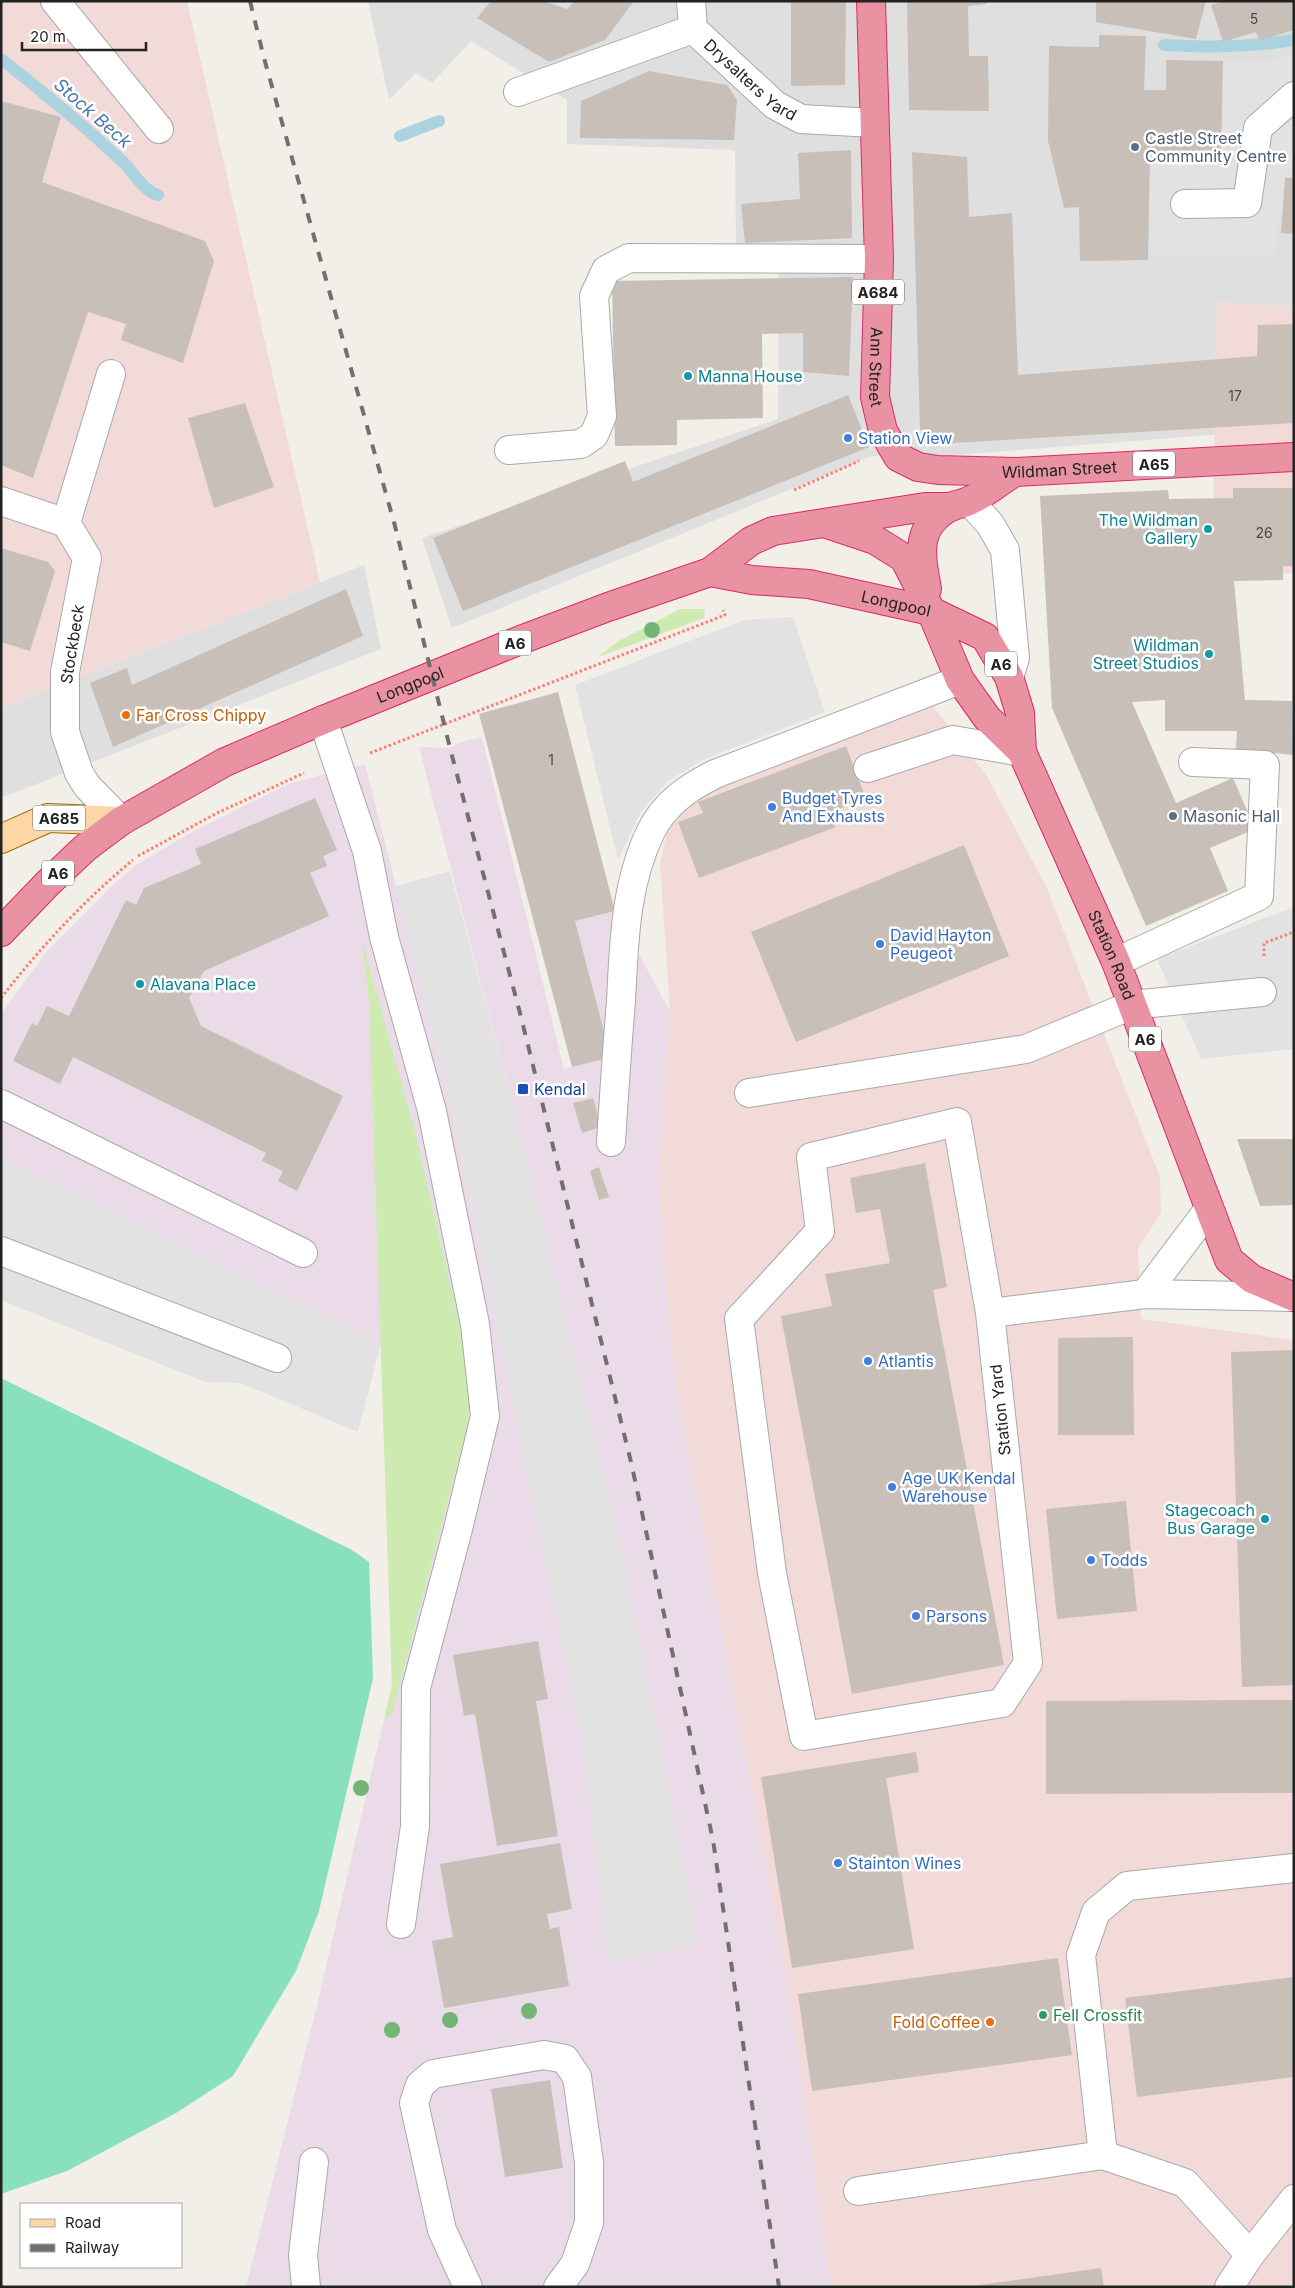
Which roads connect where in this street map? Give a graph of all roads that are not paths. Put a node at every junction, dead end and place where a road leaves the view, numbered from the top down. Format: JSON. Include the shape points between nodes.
{"nodes":[{"id":1,"x":55,"y":1,"type":"edge"},
{"id":2,"x":691,"y":1,"type":"edge"},
{"id":3,"x":871,"y":1,"type":"edge"},
{"id":4,"x":693,"y":29,"type":"junction"},
{"id":5,"x":518,"y":92,"type":"dead end"},
{"id":6,"x":1294,"y":96,"type":"edge"},
{"id":7,"x":874,"y":123,"type":"junction"},
{"id":8,"x":159,"y":129,"type":"dead end"},
{"id":9,"x":1185,"y":204,"type":"dead end"},
{"id":10,"x":878,"y":259,"type":"junction"},
{"id":11,"x":111,"y":374,"type":"dead end"},
{"id":12,"x":509,"y":450,"type":"dead end"},
{"id":13,"x":1294,"y":457,"type":"edge"},
{"id":14,"x":1015,"y":472,"type":"junction"},
{"id":15,"x":1,"y":501,"type":"edge"},
{"id":16,"x":960,"y":504,"type":"junction"},
{"id":17,"x":66,"y":523,"type":"junction"},
{"id":18,"x":823,"y":523,"type":"junction"},
{"id":19,"x":710,"y":572,"type":"junction"},
{"id":20,"x":931,"y":611,"type":"junction"},
{"id":21,"x":1009,"y":677,"type":"junction"},
{"id":22,"x":960,"y":680,"type":"junction"},
{"id":23,"x":324,"y":720,"type":"junction"},
{"id":24,"x":1022,"y":752,"type":"junction"},
{"id":25,"x":1193,"y":762,"type":"dead end"},
{"id":26,"x":868,"y":768,"type":"dead end"},
{"id":27,"x":121,"y":821,"type":"junction"},
{"id":28,"x":1,"y":839,"type":"edge"},
{"id":29,"x":1,"y":932,"type":"edge"},
{"id":30,"x":1116,"y":962,"type":"junction"},
{"id":31,"x":1262,"y":992,"type":"dead end"},
{"id":32,"x":1132,"y":1005,"type":"junction"},
{"id":33,"x":749,"y":1093,"type":"dead end"},
{"id":34,"x":1,"y":1104,"type":"edge"},
{"id":35,"x":611,"y":1142,"type":"dead end"},
{"id":36,"x":1208,"y":1208,"type":"junction"},
{"id":37,"x":1,"y":1251,"type":"edge"},
{"id":38,"x":303,"y":1253,"type":"dead end"},
{"id":39,"x":1145,"y":1294,"type":"junction"},
{"id":40,"x":1293,"y":1297,"type":"edge"},
{"id":41,"x":990,"y":1313,"type":"junction"},
{"id":42,"x":277,"y":1358,"type":"dead end"},
{"id":43,"x":1294,"y":1868,"type":"edge"},
{"id":44,"x":401,"y":1924,"type":"dead end"},
{"id":45,"x":1103,"y":2155,"type":"junction"},
{"id":46,"x":314,"y":2162,"type":"dead end"},
{"id":47,"x":858,"y":2191,"type":"dead end"},
{"id":48,"x":1294,"y":2199,"type":"edge"},
{"id":49,"x":1250,"y":2255,"type":"junction"},
{"id":50,"x":306,"y":2287,"type":"edge"},
{"id":51,"x":468,"y":2287,"type":"edge"},
{"id":52,"x":558,"y":2287,"type":"edge"},
{"id":53,"x":1229,"y":2287,"type":"edge"}],
"edges":[{"from":1,"to":8,"type":"street"},
{"from":2,"to":4,"type":"street","name":"Drysalters Yard"},
{"from":3,"to":7,"type":"highway","name":"Ann Street","number":"A684"},
{"from":4,"to":5,"type":"street","name":"Drysalters Yard"},
{"from":4,"to":7,"type":"street","name":"Drysalters Yard","via":[[775,105],[801,119]]},
{"from":6,"to":9,"type":"street","via":[[1258,128],[1247,203]]},
{"from":7,"to":10,"type":"highway","name":"Ann Street","number":"A684"},
{"from":10,"to":12,"type":"street","via":[[629,258],[606,270],[594,296],[602,416],[594,435],[582,444]]},
{"from":10,"to":14,"type":"highway","name":"Ann Street","number":"A684","via":[[875,397],[890,446],[898,457],[918,467]]},
{"from":11,"to":17,"type":"street"},
{"from":13,"to":14,"type":"highway","name":"Wildman Street","number":"A65"},
{"from":14,"to":16,"type":"highway","name":"Wildman Street","number":"A65"},
{"from":15,"to":17,"type":"street"},
{"from":16,"to":18,"type":"highway"},
{"from":16,"to":20,"type":"highway","name":"Wildman Street","number":"A65","via":[[932,520],[922,540]]},
{"from":16,"to":21,"type":"street","via":[[990,524],[1005,550],[1015,658]]},
{"from":17,"to":27,"type":"street","name":"Stockbeck","via":[[87,558],[65,672],[64,732],[87,786]]},
{"from":18,"to":19,"type":"highway","name":"Longpool","number":"A6","via":[[773,531],[752,540]]},
{"from":18,"to":20,"type":"highway","name":"Longpool","number":"A6","via":[[875,540],[904,558]]},
{"from":19,"to":20,"type":"highway","name":"Longpool","number":"A6","via":[[752,580],[809,584]]},
{"from":19,"to":23,"type":"highway","name":"Longpool","number":"A6","via":[[608,607]]},
{"from":20,"to":21,"type":"highway","name":"Station Road","number":"A6","via":[[985,637]]},
{"from":20,"to":22,"type":"highway","name":"Station Road","number":"A6"},
{"from":21,"to":24,"type":"highway","name":"Station Road","number":"A6","via":[[1020,713]]},
{"from":22,"to":24,"type":"highway","name":"Station Road","number":"A6","via":[[987,718]]},
{"from":22,"to":35,"type":"street","via":[[715,774],[690,786],[670,803],[652,829],[640,859],[626,913]]},
{"from":23,"to":27,"type":"highway","name":"Longpool","number":"A6","via":[[225,762]]},
{"from":23,"to":44,"type":"street","via":[[367,851],[384,937],[432,1112],[475,1324],[485,1416],[416,1688],[415,1826]]},
{"from":24,"to":26,"type":"street","via":[[953,740]]},
{"from":24,"to":30,"type":"highway","name":"Station Road","number":"A6"},
{"from":25,"to":30,"type":"street","via":[[1265,765],[1259,896]]},
{"from":27,"to":28,"type":"main road","number":"A685","via":[[48,818]]},
{"from":27,"to":29,"type":"highway","number":"A6","via":[[85,848]]},
{"from":30,"to":32,"type":"highway","name":"Station Road","number":"A6"},
{"from":31,"to":32,"type":"street"},
{"from":32,"to":33,"type":"street","via":[[1026,1049]]},
{"from":32,"to":36,"type":"highway","name":"Station Road","number":"A6"},
{"from":34,"to":38,"type":"street"},
{"from":36,"to":39,"type":"street"},
{"from":36,"to":40,"type":"highway","name":"Station Road","number":"A6","via":[[1229,1260],[1252,1279]]},
{"from":37,"to":42,"type":"street"},
{"from":39,"to":40,"type":"street"},
{"from":39,"to":41,"type":"street"},
{"from":41,"to":41,"type":"street","name":"Station Yard","via":[[957,1122],[811,1156],[820,1231],[739,1319],[772,1573],[804,1736],[1002,1703],[1028,1663]]},
{"from":43,"to":45,"type":"street","via":[[1127,1886],[1096,1912],[1082,1956]]},
{"from":45,"to":47,"type":"street"},
{"from":45,"to":49,"type":"street","via":[[1185,2183]]},
{"from":46,"to":50,"type":"street","via":[[303,2255]]},
{"from":48,"to":49,"type":"street"},
{"from":49,"to":53,"type":"street"},
{"from":51,"to":52,"type":"street","via":[[442,2230],[414,2103],[420,2084],[433,2074],[544,2055],[565,2058],[577,2077],[589,2162],[589,2223],[575,2264]]}]}
